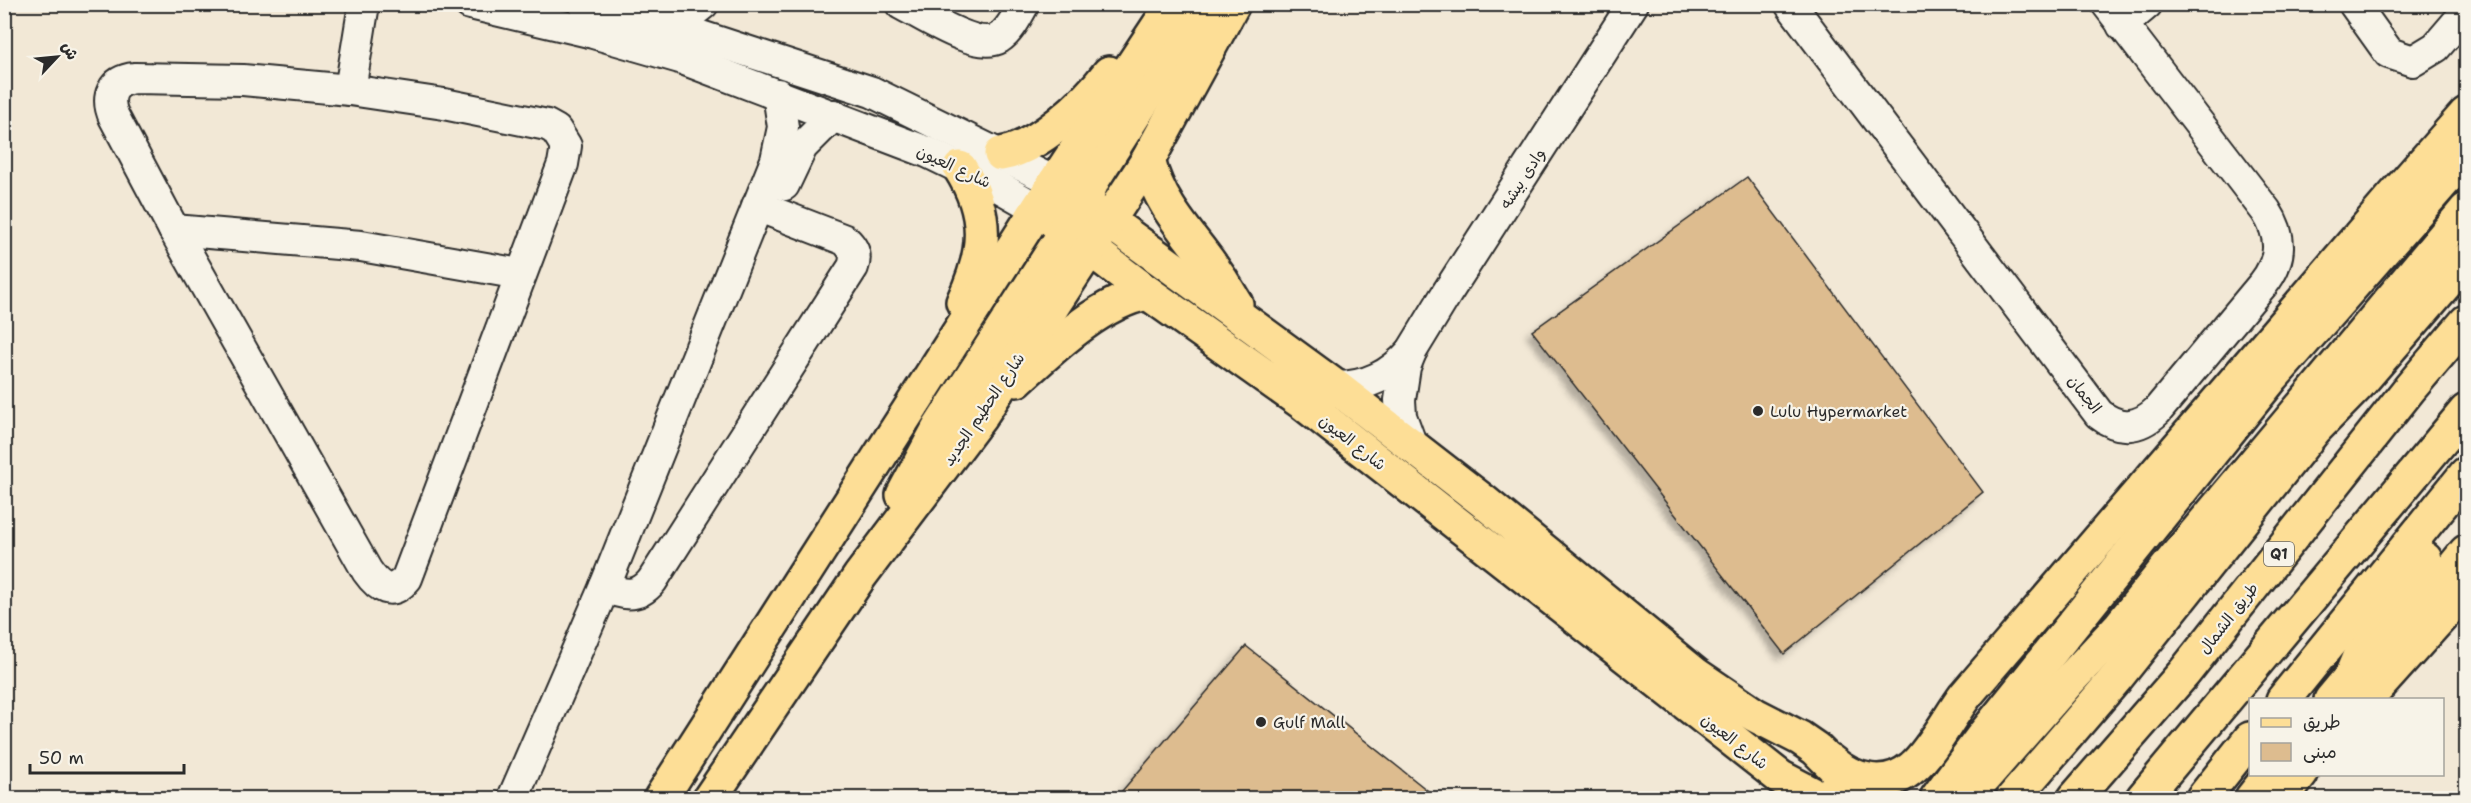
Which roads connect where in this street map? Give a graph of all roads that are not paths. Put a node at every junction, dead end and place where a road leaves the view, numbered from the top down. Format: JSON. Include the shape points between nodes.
{"nodes":[{"id":1,"x":364,"y":4,"type":"edge"},
{"id":2,"x":471,"y":4,"type":"edge"},
{"id":3,"x":584,"y":4,"type":"edge"},
{"id":4,"x":703,"y":4,"type":"edge"},
{"id":5,"x":719,"y":4,"type":"edge"},
{"id":6,"x":901,"y":4,"type":"edge"},
{"id":7,"x":1024,"y":4,"type":"edge"},
{"id":8,"x":1200,"y":4,"type":"edge"},
{"id":9,"x":1233,"y":4,"type":"edge"},
{"id":10,"x":1633,"y":4,"type":"edge"},
{"id":11,"x":1790,"y":4,"type":"edge"},
{"id":12,"x":2147,"y":4,"type":"edge"},
{"id":13,"x":2354,"y":4,"type":"edge"},
{"id":14,"x":2466,"y":12,"type":"edge"},
{"id":15,"x":1167,"y":15,"type":"edge"},
{"id":16,"x":2114,"y":15,"type":"edge"},
{"id":17,"x":664,"y":24,"type":"junction"},
{"id":18,"x":730,"y":45,"type":"junction"},
{"id":19,"x":350,"y":90,"type":"junction"},
{"id":20,"x":778,"y":94,"type":"junction"},
{"id":21,"x":2466,"y":114,"type":"edge"},
{"id":22,"x":834,"y":115,"type":"junction"},
{"id":23,"x":1001,"y":154,"type":"junction"},
{"id":24,"x":2466,"y":156,"type":"edge"},
{"id":25,"x":1148,"y":160,"type":"junction"},
{"id":26,"x":784,"y":163,"type":"junction"},
{"id":27,"x":960,"y":168,"type":"junction"},
{"id":28,"x":1055,"y":182,"type":"junction"},
{"id":29,"x":1083,"y":200,"type":"junction"},
{"id":30,"x":766,"y":209,"type":"junction"},
{"id":31,"x":1038,"y":210,"type":"junction"},
{"id":32,"x":2466,"y":210,"type":"edge"},
{"id":33,"x":1110,"y":220,"type":"junction"},
{"id":34,"x":174,"y":230,"type":"junction"},
{"id":35,"x":1077,"y":240,"type":"junction"},
{"id":36,"x":2466,"y":260,"type":"edge"},
{"id":37,"x":520,"y":274,"type":"junction"},
{"id":38,"x":1148,"y":293,"type":"junction"},
{"id":39,"x":1245,"y":319,"type":"junction"},
{"id":40,"x":2466,"y":322,"type":"edge"},
{"id":41,"x":1411,"y":352,"type":"junction"},
{"id":42,"x":939,"y":365,"type":"junction"},
{"id":43,"x":2358,"y":385,"type":"junction"},
{"id":44,"x":1336,"y":387,"type":"junction"},
{"id":45,"x":2466,"y":411,"type":"edge"},
{"id":46,"x":980,"y":417,"type":"junction"},
{"id":47,"x":1412,"y":446,"type":"junction"},
{"id":48,"x":2466,"y":474,"type":"edge"},
{"id":49,"x":2466,"y":503,"type":"edge"},
{"id":50,"x":2466,"y":552,"type":"edge"},
{"id":51,"x":860,"y":576,"type":"junction"},
{"id":52,"x":604,"y":586,"type":"junction"},
{"id":53,"x":2466,"y":589,"type":"edge"},
{"id":54,"x":2120,"y":626,"type":"junction"},
{"id":55,"x":2349,"y":692,"type":"edge"},
{"id":56,"x":2284,"y":698,"type":"edge"},
{"id":57,"x":2249,"y":740,"type":"edge"},
{"id":58,"x":2108,"y":759,"type":"junction"},
{"id":59,"x":1830,"y":761,"type":"junction"},
{"id":60,"x":2269,"y":776,"type":"edge"},
{"id":61,"x":2300,"y":776,"type":"edge"},
{"id":62,"x":2301,"y":776,"type":"edge"},
{"id":63,"x":2019,"y":791,"type":"edge"},
{"id":64,"x":513,"y":798,"type":"edge"},
{"id":65,"x":661,"y":798,"type":"edge"},
{"id":66,"x":710,"y":798,"type":"edge"},
{"id":67,"x":1937,"y":798,"type":"edge"},
{"id":68,"x":1966,"y":798,"type":"edge"},
{"id":69,"x":2075,"y":798,"type":"edge"},
{"id":70,"x":2144,"y":798,"type":"edge"},
{"id":71,"x":2203,"y":798,"type":"edge"},
{"id":72,"x":2252,"y":798,"type":"edge"},
{"id":73,"x":2282,"y":798,"type":"edge"},
{"id":74,"x":2300,"y":798,"type":"edge"}],
"edges":[{"from":1,"to":19,"type":"street"},
{"from":2,"to":20,"type":"street","name":"شارع العيون","via":[[681,58]]},
{"from":3,"to":17,"type":"street","name":"شارع العيون"},
{"from":4,"to":17,"type":"street","via":[[688,16]]},
{"from":5,"to":18,"type":"street"},
{"from":6,"to":7,"type":"street","via":[[968,38],[989,42],[1008,29]]},
{"from":8,"to":29,"type":"main road"},
{"from":9,"to":25,"type":"main road","name":"شارع الحطيم الجديد"},
{"from":10,"to":41,"type":"street","name":"وادى بيشه"},
{"from":11,"to":16,"type":"street","name":"الجمان","via":[[2099,414],[2122,426],[2141,423],[2157,411],[2273,272],[2279,240],[2266,211]]},
{"from":12,"to":16,"type":"street"},
{"from":13,"to":14,"type":"street","via":[[2389,53],[2413,61],[2436,47]]},
{"from":15,"to":23,"type":"main road","via":[[1130,47],[1073,111],[1030,144]]},
{"from":15,"to":28,"type":"main road"},
{"from":17,"to":18,"type":"street","name":"شارع العيون"},
{"from":18,"to":23,"type":"street","name":"شارع العيون","via":[[872,92]]},
{"from":19,"to":34,"type":"street","via":[[243,80],[135,78],[124,79],[115,86],[109,106]]},
{"from":19,"to":37,"type":"street","via":[[444,104],[556,130],[566,146],[566,155]]},
{"from":20,"to":22,"type":"street","name":"شارع العيون"},
{"from":20,"to":26,"type":"street"},
{"from":21,"to":59,"type":"main road","via":[[1965,696],[1913,768],[1900,776],[1870,781],[1855,778]]},
{"from":22,"to":26,"type":"street"},
{"from":22,"to":27,"type":"street","name":"شارع العيون"},
{"from":23,"to":28,"type":"street","name":"شارع العيون"},
{"from":24,"to":67,"type":"main road","via":[[2273,376]]},
{"from":25,"to":33,"type":"main road","name":"شارع الحطيم الجديد"},
{"from":25,"to":39,"type":"main road","via":[[1168,208]]},
{"from":26,"to":30,"type":"street"},
{"from":27,"to":31,"type":"street","name":"شارع العيون"},
{"from":27,"to":42,"type":"main road","via":[[976,197],[983,238],[973,278]]},
{"from":28,"to":29,"type":"main road","name":"شارع العيون"},
{"from":28,"to":31,"type":"main road"},
{"from":28,"to":35,"type":"main road","via":[[1069,204],[1069,218]]},
{"from":29,"to":33,"type":"main road","name":"شارع العيون"},
{"from":29,"to":35,"type":"main road","via":[[1084,233]]},
{"from":30,"to":52,"type":"street"},
{"from":30,"to":52,"type":"street","via":[[845,240],[855,255],[853,267],[652,581],[635,594],[624,595]]},
{"from":31,"to":35,"type":"main road","name":"شارع العيون"},
{"from":31,"to":42,"type":"main road"},
{"from":32,"to":54,"type":"main road"},
{"from":33,"to":35,"type":"main road","name":"شارع الحطيم الجديد"},
{"from":33,"to":39,"type":"main road","name":"شارع العيون"},
{"from":34,"to":37,"type":"street","via":[[362,246]]},
{"from":34,"to":37,"type":"street","via":[[367,571],[381,587],[391,589],[407,578]]},
{"from":35,"to":38,"type":"main road","name":"شارع العيون"},
{"from":35,"to":46,"type":"main road","name":"شارع الحطيم الجديد"},
{"from":35,"to":51,"type":"main road","via":[[939,428]]},
{"from":36,"to":43,"type":"main road"},
{"from":38,"to":46,"type":"main road","via":[[1121,300],[1098,314]]},
{"from":38,"to":59,"type":"main road","name":"شارع العيون","via":[[1303,403],[1780,777],[1825,797],[1840,783]]},
{"from":39,"to":44,"type":"main road","name":"شارع العيون"},
{"from":40,"to":58,"type":"main road","name":"طريق الشمال","number":"Q1","via":[[2184,673]]},
{"from":41,"to":44,"type":"street","name":"وادى بيشه","via":[[1377,380]]},
{"from":41,"to":47,"type":"street","name":"وادى بيشه","via":[[1400,400]]},
{"from":42,"to":65,"type":"main road"},
{"from":43,"to":58,"type":"main road","via":[[2337,422],[2128,698],[2114,727]]},
{"from":43,"to":63,"type":"main road","via":[[2315,429],[2117,677]]},
{"from":44,"to":47,"type":"main road","name":"شارع العيون"},
{"from":45,"to":70,"type":"main road"},
{"from":46,"to":51,"type":"main road","name":"شارع الحطيم الجديد"},
{"from":47,"to":59,"type":"main road","name":"شارع العيون","via":[[1696,675],[1755,715],[1800,738]]},
{"from":48,"to":56,"type":"main road"},
{"from":49,"to":55,"type":"main road","via":[[2366,640]]},
{"from":50,"to":55,"type":"main road"},
{"from":51,"to":66,"type":"main road","name":"شارع الحطيم الجديد"},
{"from":52,"to":64,"type":"street"},
{"from":53,"to":55,"type":"main road"},
{"from":54,"to":63,"type":"main road","via":[[2099,671]]},
{"from":54,"to":68,"type":"main road"},
{"from":57,"to":71,"type":"main road"},
{"from":58,"to":69,"type":"main road","name":"طريق الشمال","number":"Q1"},
{"from":60,"to":72,"type":"main road"},
{"from":61,"to":73,"type":"main road"},
{"from":62,"to":74,"type":"street"}]}
